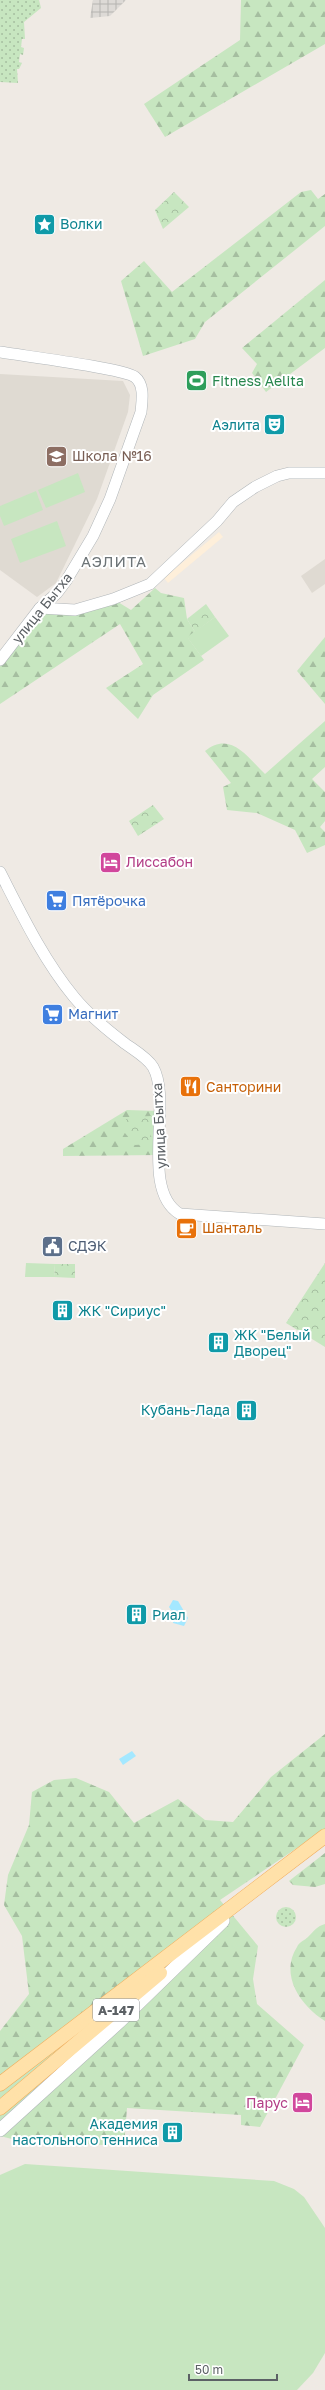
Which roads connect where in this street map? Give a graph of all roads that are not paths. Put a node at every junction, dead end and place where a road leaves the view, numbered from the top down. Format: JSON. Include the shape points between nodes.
{"nodes":[{"id":1,"x":0,"y":352,"type":"edge"},
{"id":2,"x":325,"y":473,"type":"edge"},
{"id":3,"x":40,"y":608,"type":"junction"},
{"id":4,"x":0,"y":660,"type":"edge"},
{"id":5,"x":0,"y":872,"type":"edge"},
{"id":6,"x":324,"y":1224,"type":"edge"},
{"id":7,"x":325,"y":1836,"type":"edge"},
{"id":8,"x":226,"y":1916,"type":"junction"},
{"id":9,"x":0,"y":2084,"type":"edge"},
{"id":10,"x":0,"y":2108,"type":"edge"},
{"id":11,"x":0,"y":2130,"type":"edge"}],
"edges":[{"from":1,"to":3,"type":"street","name":"улица Бытха","via":[[100,368],[134,377],[142,391],[141,412],[110,499],[93,536],[66,581]]},
{"from":2,"to":3,"type":"street","via":[[289,473],[276,476],[255,487],[233,502],[217,521],[150,584],[113,599],[75,610]]},
{"from":3,"to":4,"type":"street","name":"улица Бытха"},
{"from":5,"to":6,"type":"street","name":"улица Бытха","via":[[42,952],[74,998],[115,1036],[153,1066],[158,1086],[162,1186],[172,1209],[182,1214]]},
{"from":7,"to":8,"type":"main road","number":"А-147"},
{"from":8,"to":9,"type":"main road","number":"А-147"},
{"from":8,"to":10,"type":"main road","number":"А-147"},
{"from":8,"to":11,"type":"main road","number":"А-147","via":[[130,2011]]}]}
